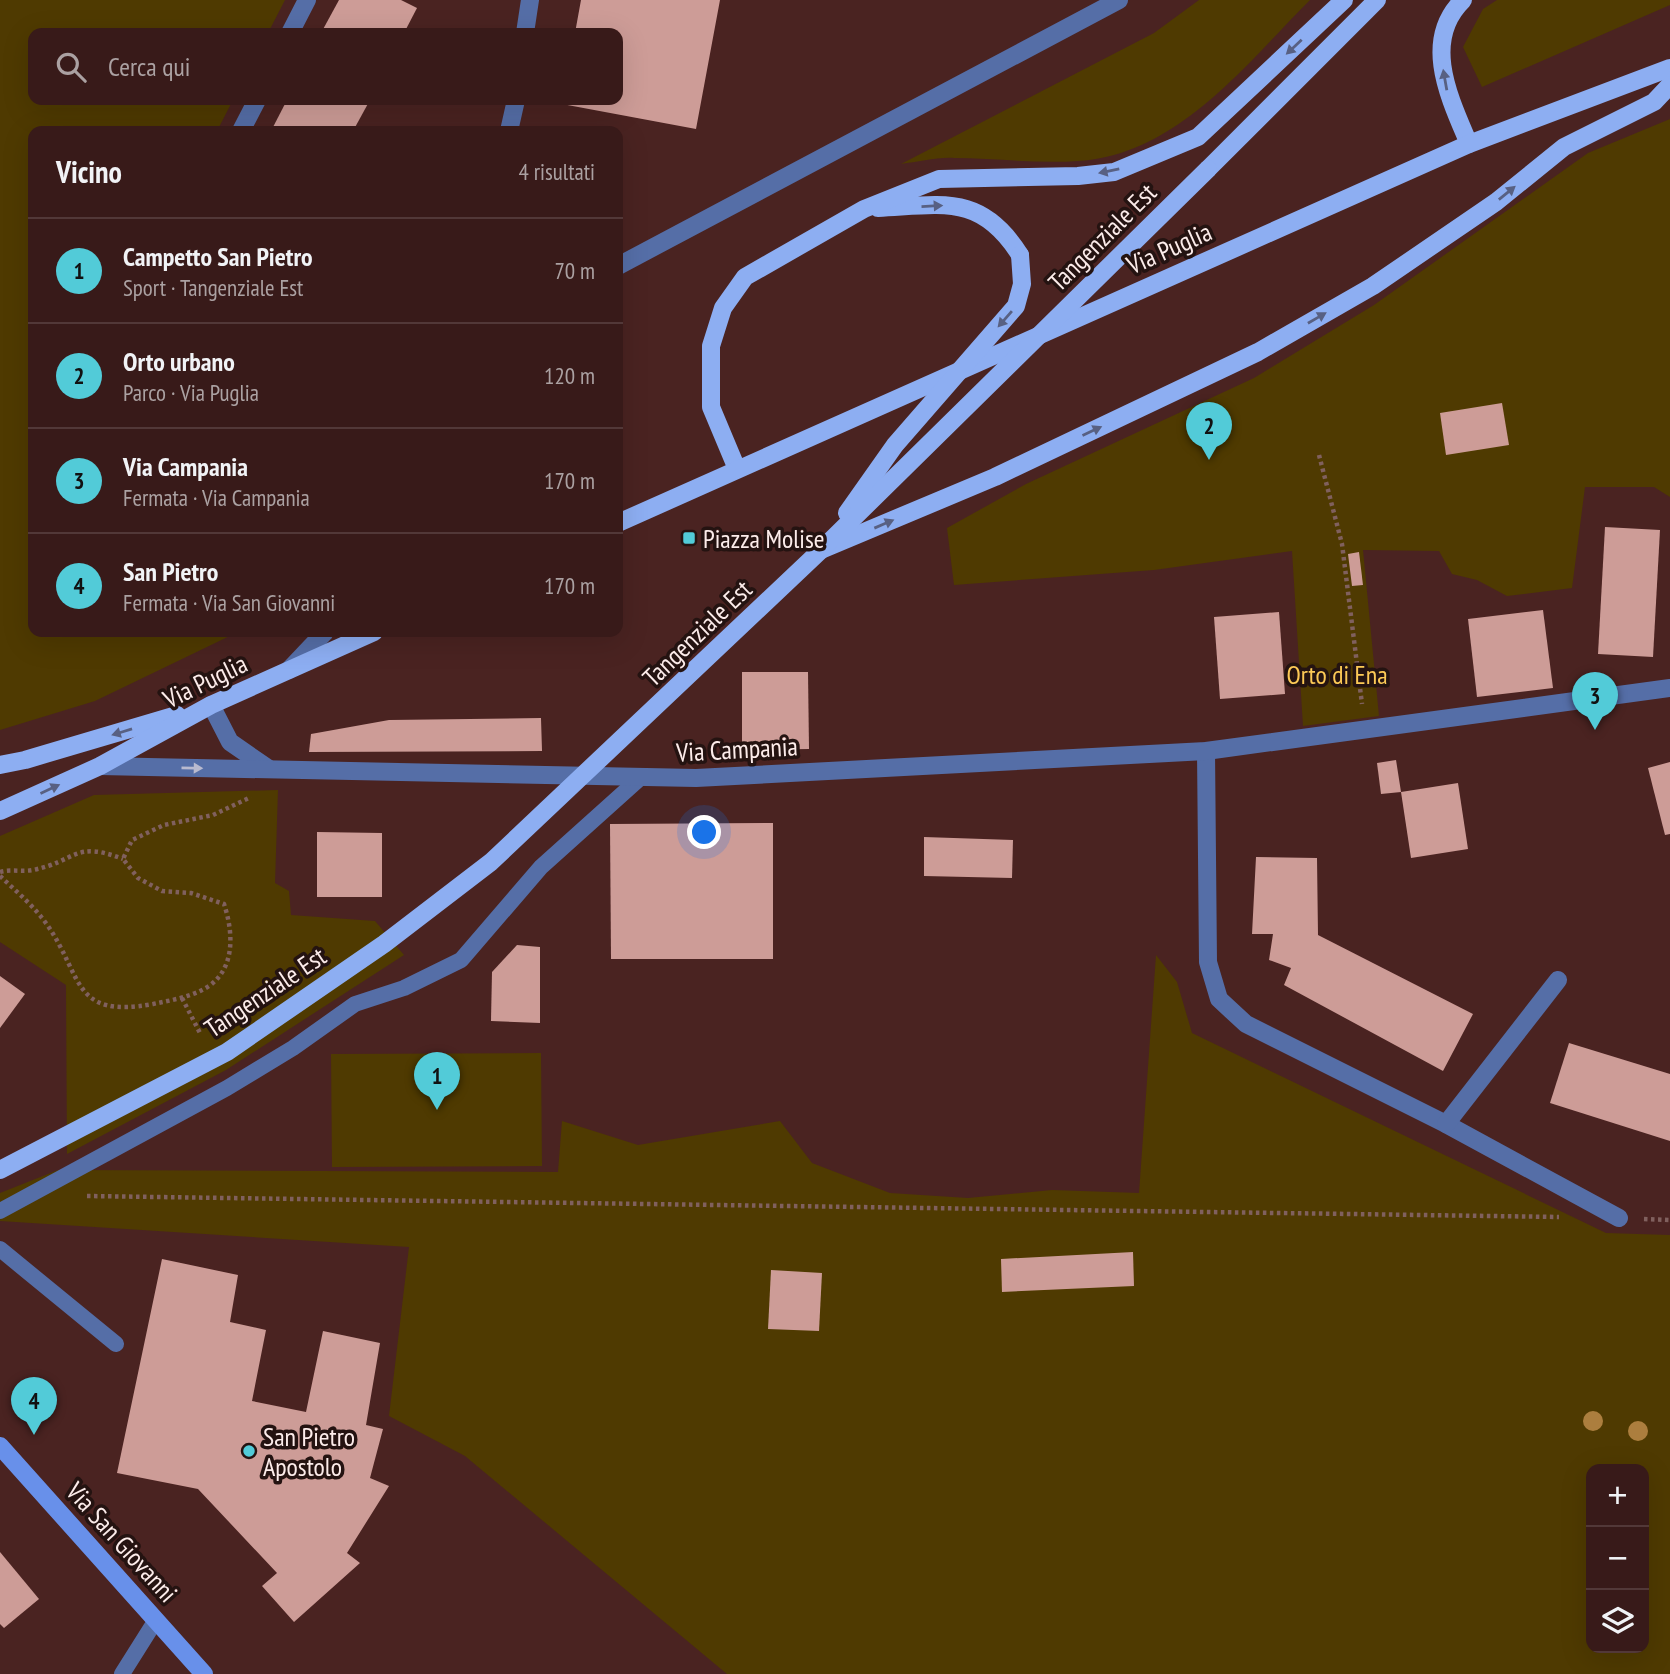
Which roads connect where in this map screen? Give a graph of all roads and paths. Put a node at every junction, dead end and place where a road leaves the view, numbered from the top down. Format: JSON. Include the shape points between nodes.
{"nodes":[{"id":1,"x":307,"y":0,"type":"edge"},
{"id":2,"x":530,"y":0,"type":"edge"},
{"id":3,"x":1119,"y":0,"type":"edge"},
{"id":4,"x":1344,"y":0,"type":"edge"},
{"id":5,"x":1377,"y":0,"type":"edge"},
{"id":6,"x":1463,"y":0,"type":"edge"},
{"id":7,"x":293,"y":28,"type":"edge"},
{"id":8,"x":527,"y":28,"type":"edge"},
{"id":9,"x":1670,"y":68,"type":"edge"},
{"id":10,"x":1670,"y":85,"type":"edge"},
{"id":11,"x":254,"y":105,"type":"edge"},
{"id":12,"x":515,"y":105,"type":"edge"},
{"id":13,"x":244,"y":126,"type":"edge"},
{"id":14,"x":510,"y":126,"type":"edge"},
{"id":15,"x":1469,"y":144,"type":"junction"},
{"id":16,"x":864,"y":209,"type":"junction"},
{"id":17,"x":623,"y":263,"type":"edge"},
{"id":18,"x":1319,"y":455,"type":"dead end"},
{"id":19,"x":737,"y":469,"type":"junction"},
{"id":20,"x":623,"y":521,"type":"edge"},
{"id":21,"x":821,"y":550,"type":"junction"},
{"id":22,"x":320,"y":637,"type":"edge"},
{"id":23,"x":363,"y":637,"type":"edge"},
{"id":24,"x":288,"y":670,"type":"junction"},
{"id":25,"x":1670,"y":688,"type":"edge"},
{"id":26,"x":211,"y":705,"type":"junction"},
{"id":27,"x":1365,"y":730,"type":"junction"},
{"id":28,"x":1206,"y":751,"type":"junction"},
{"id":29,"x":0,"y":765,"type":"edge"},
{"id":30,"x":100,"y":766,"type":"junction"},
{"id":31,"x":269,"y":769,"type":"junction"},
{"id":32,"x":639,"y":779,"type":"junction"},
{"id":33,"x":0,"y":811,"type":"edge"},
{"id":34,"x":123,"y":859,"type":"junction"},
{"id":35,"x":0,"y":874,"type":"edge"},
{"id":36,"x":1558,"y":980,"type":"dead end"},
{"id":37,"x":1446,"y":1124,"type":"junction"},
{"id":38,"x":0,"y":1170,"type":"edge"},
{"id":39,"x":34,"y":1195,"type":"junction"},
{"id":40,"x":0,"y":1211,"type":"edge"},
{"id":41,"x":1563,"y":1217,"type":"dead end"},
{"id":42,"x":1619,"y":1218,"type":"joint"},
{"id":43,"x":1670,"y":1220,"type":"edge"},
{"id":44,"x":0,"y":1249,"type":"edge"},
{"id":45,"x":116,"y":1344,"type":"dead end"},
{"id":46,"x":0,"y":1446,"type":"edge"},
{"id":47,"x":156,"y":1620,"type":"junction"},
{"id":48,"x":122,"y":1674,"type":"edge"},
{"id":49,"x":204,"y":1674,"type":"edge"}],
"edges":[{"from":1,"to":7,"type":"street"},
{"from":2,"to":8,"type":"street"},
{"from":3,"to":17,"type":"street"},
{"from":4,"to":16,"type":"main road","one_way":true,"via":[[1198,137],[1114,172],[939,179]]},
{"from":5,"to":21,"type":"main road","name":"Tangenziale Est","bridge":true},
{"from":15,"to":6,"type":"main road","one_way":true,"via":[[1448,94],[1440,48],[1454,9]]},
{"from":9,"to":15,"type":"main road","name":"Via Puglia"},
{"from":21,"to":10,"type":"main road","one_way":true,"via":[[995,477],[1258,352],[1373,286],[1496,202],[1564,147],[1654,102]]},
{"from":11,"to":13,"type":"street"},
{"from":12,"to":14,"type":"street"},
{"from":15,"to":19,"type":"main road","name":"Via Puglia"},
{"from":16,"to":19,"type":"main road","via":[[745,276],[723,308],[711,346],[711,407]]},
{"from":16,"to":21,"type":"main road","one_way":true,"bridge":true,"via":[[947,205],[972,209],[996,223],[1020,255],[1022,284],[1016,306],[895,445]]},
{"from":18,"to":27,"type":"path","via":[[1342,544]]},
{"from":19,"to":20,"type":"main road","name":"Via Puglia"},
{"from":21,"to":38,"type":"main road","name":"Tangenziale Est","bridge":true,"via":[[491,862],[384,944],[227,1052]]},
{"from":22,"to":24,"type":"street"},
{"from":23,"to":24,"type":"main road","name":"Via Puglia"},
{"from":24,"to":26,"type":"main road","name":"Via Puglia"},
{"from":25,"to":27,"type":"street","name":"Via Campania"},
{"from":26,"to":29,"type":"main road","one_way":true},
{"from":26,"to":30,"type":"main road","name":"Via Puglia"},
{"from":26,"to":31,"type":"street","via":[[230,743]]},
{"from":27,"to":28,"type":"street","name":"Via Campania"},
{"from":28,"to":32,"type":"street","name":"Via Campania"},
{"from":28,"to":37,"type":"street","via":[[1209,962],[1219,999],[1246,1024]]},
{"from":30,"to":31,"type":"street","name":"Via Campania","one_way":true},
{"from":33,"to":30,"type":"main road","name":"Via Puglia","one_way":true},
{"from":31,"to":32,"type":"street","name":"Via Campania"},
{"from":31,"to":34,"type":"path","via":[[265,789],[258,794],[213,816],[164,825],[132,840]]},
{"from":32,"to":39,"type":"lane","via":[[541,867],[461,960],[404,988],[355,1004],[228,1088]]},
{"from":34,"to":35,"type":"path","via":[[102,850],[79,850],[63,861]]},
{"from":34,"to":35,"type":"path","via":[[138,878],[162,891],[191,892],[224,904],[232,928],[227,965],[210,985],[183,998],[148,1004],[94,1002],[78,986],[48,926]]},
{"from":36,"to":37,"type":"street"},
{"from":37,"to":42,"type":"street"},
{"from":39,"to":40,"type":"lane"},
{"from":39,"to":41,"type":"path"},
{"from":42,"to":43,"type":"path"},
{"from":44,"to":45,"type":"lane"},
{"from":46,"to":47,"type":"main road","name":"Via San Giovanni"},
{"from":47,"to":48,"type":"lane"},
{"from":47,"to":49,"type":"main road","name":"Via San Giovanni"}]}
